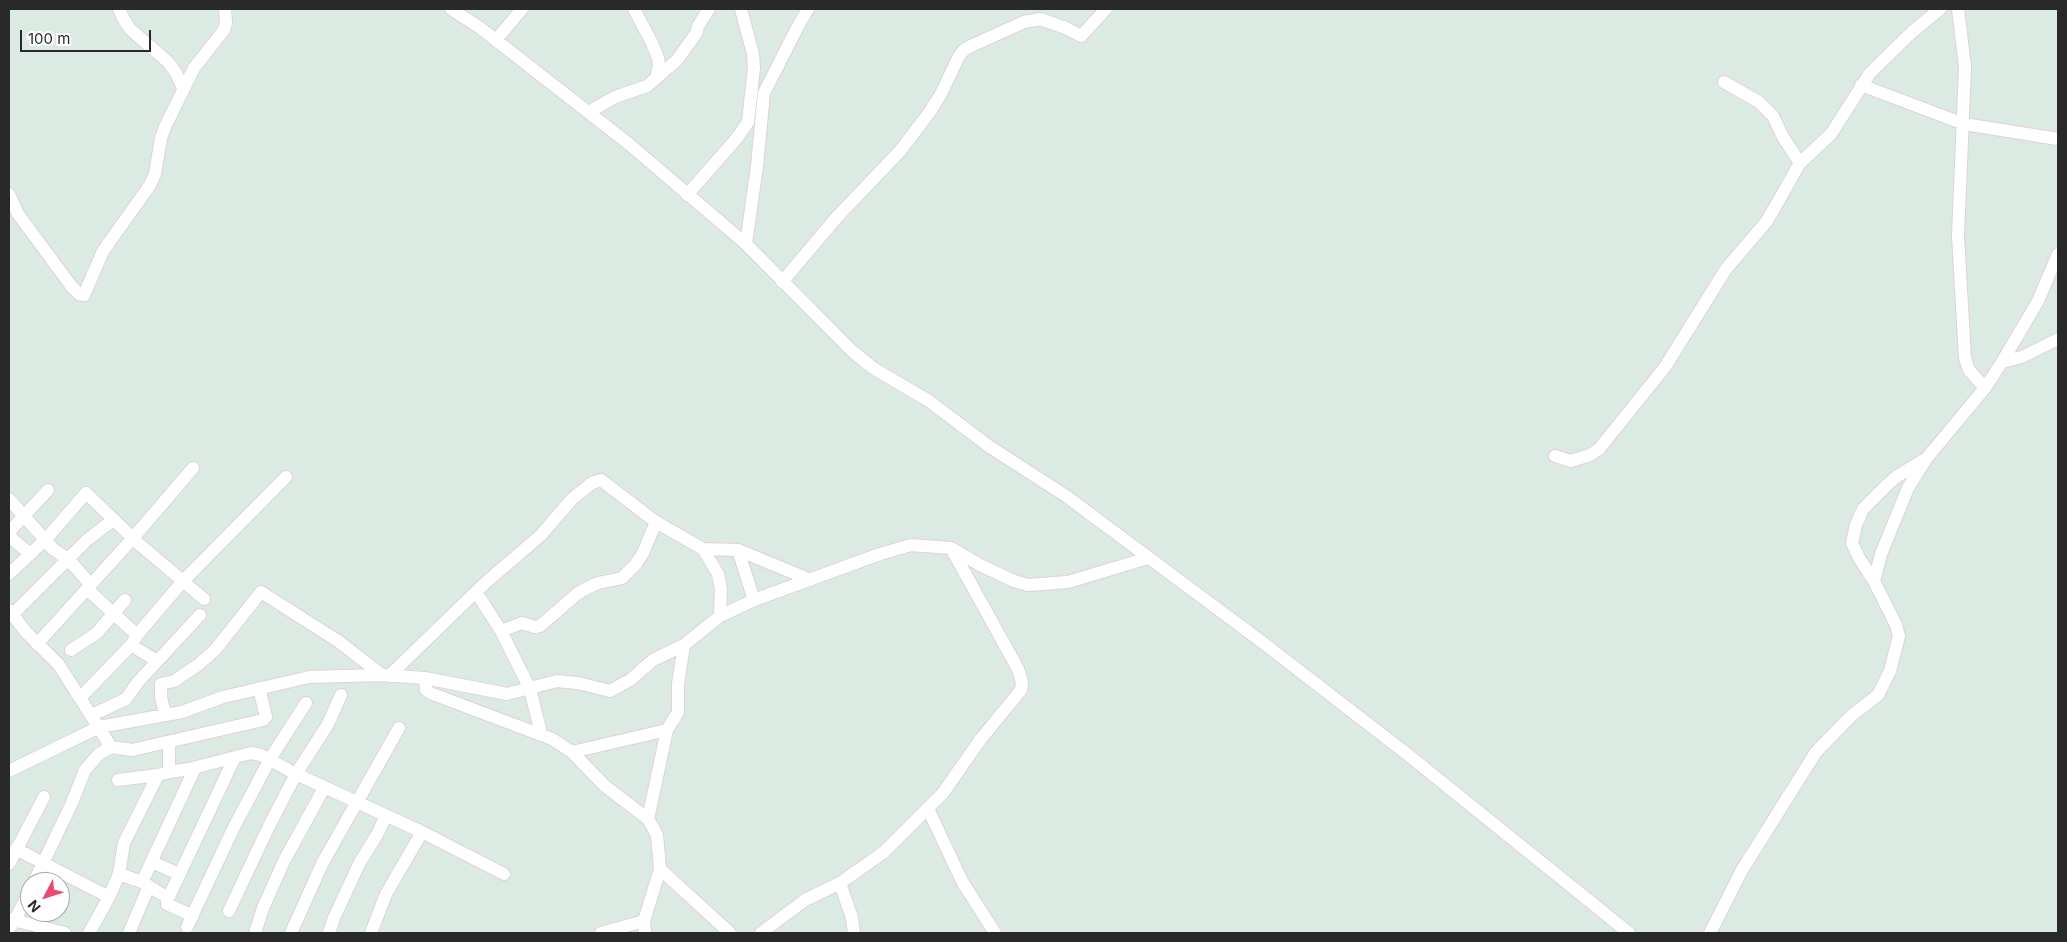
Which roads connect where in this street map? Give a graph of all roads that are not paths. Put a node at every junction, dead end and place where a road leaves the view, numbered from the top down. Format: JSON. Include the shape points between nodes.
{"nodes":[{"id":1,"x":120,"y":9,"type":"edge"},
{"id":2,"x":225,"y":9,"type":"edge"},
{"id":3,"x":451,"y":9,"type":"edge"},
{"id":4,"x":522,"y":9,"type":"edge"},
{"id":5,"x":634,"y":9,"type":"edge"},
{"id":6,"x":709,"y":9,"type":"edge"},
{"id":7,"x":741,"y":9,"type":"edge"},
{"id":8,"x":808,"y":9,"type":"edge"},
{"id":9,"x":1106,"y":9,"type":"edge"},
{"id":10,"x":1940,"y":9,"type":"edge"},
{"id":11,"x":1958,"y":9,"type":"edge"},
{"id":12,"x":470,"y":14,"type":"edge"},
{"id":13,"x":496,"y":40,"type":"junction"},
{"id":14,"x":656,"y":78,"type":"junction"},
{"id":15,"x":1724,"y":82,"type":"dead end"},
{"id":16,"x":1861,"y":85,"type":"junction"},
{"id":17,"x":183,"y":88,"type":"junction"},
{"id":18,"x":589,"y":112,"type":"junction"},
{"id":19,"x":1964,"y":124,"type":"junction"},
{"id":20,"x":2058,"y":139,"type":"edge"},
{"id":21,"x":1800,"y":163,"type":"junction"},
{"id":22,"x":9,"y":194,"type":"edge"},
{"id":23,"x":687,"y":195,"type":"junction"},
{"id":24,"x":746,"y":244,"type":"junction"},
{"id":25,"x":2058,"y":254,"type":"edge"},
{"id":26,"x":782,"y":282,"type":"junction"},
{"id":27,"x":2058,"y":340,"type":"edge"},
{"id":28,"x":2002,"y":362,"type":"junction"},
{"id":29,"x":1985,"y":388,"type":"junction"},
{"id":30,"x":1555,"y":456,"type":"dead end"},
{"id":31,"x":1926,"y":459,"type":"junction"},
{"id":32,"x":193,"y":468,"type":"dead end"},
{"id":33,"x":286,"y":477,"type":"dead end"},
{"id":34,"x":48,"y":490,"type":"dead end"},
{"id":35,"x":9,"y":499,"type":"edge"},
{"id":36,"x":24,"y":515,"type":"junction"},
{"id":37,"x":113,"y":520,"type":"junction"},
{"id":38,"x":656,"y":522,"type":"junction"},
{"id":39,"x":9,"y":532,"type":"edge"},
{"id":40,"x":9,"y":536,"type":"edge"},
{"id":41,"x":133,"y":538,"type":"junction"},
{"id":42,"x":46,"y":539,"type":"junction"},
{"id":43,"x":951,"y":548,"type":"junction"},
{"id":44,"x":702,"y":549,"type":"junction"},
{"id":45,"x":738,"y":550,"type":"junction"},
{"id":46,"x":30,"y":554,"type":"junction"},
{"id":47,"x":1148,"y":558,"type":"junction"},
{"id":48,"x":69,"y":560,"type":"junction"},
{"id":49,"x":9,"y":574,"type":"edge"},
{"id":50,"x":811,"y":580,"type":"junction"},
{"id":51,"x":183,"y":581,"type":"junction"},
{"id":52,"x":1874,"y":582,"type":"junction"},
{"id":53,"x":89,"y":587,"type":"junction"},
{"id":54,"x":476,"y":592,"type":"junction"},
{"id":55,"x":125,"y":600,"type":"dead end"},
{"id":56,"x":204,"y":600,"type":"dead end"},
{"id":57,"x":754,"y":600,"type":"junction"},
{"id":58,"x":11,"y":612,"type":"edge"},
{"id":59,"x":113,"y":614,"type":"junction"},
{"id":60,"x":200,"y":614,"type":"dead end"},
{"id":61,"x":720,"y":616,"type":"junction"},
{"id":62,"x":501,"y":631,"type":"junction"},
{"id":63,"x":134,"y":640,"type":"junction"},
{"id":64,"x":37,"y":644,"type":"junction"},
{"id":65,"x":684,"y":645,"type":"junction"},
{"id":66,"x":71,"y":650,"type":"dead end"},
{"id":67,"x":157,"y":661,"type":"junction"},
{"id":68,"x":386,"y":676,"type":"junction"},
{"id":69,"x":425,"y":678,"type":"junction"},
{"id":70,"x":259,"y":688,"type":"junction"},
{"id":71,"x":530,"y":689,"type":"junction"},
{"id":72,"x":340,"y":695,"type":"dead end"},
{"id":73,"x":81,"y":697,"type":"junction"},
{"id":74,"x":306,"y":703,"type":"dead end"},
{"id":75,"x":165,"y":714,"type":"junction"},
{"id":76,"x":92,"y":715,"type":"junction"},
{"id":77,"x":100,"y":727,"type":"junction"},
{"id":78,"x":399,"y":728,"type":"dead end"},
{"id":79,"x":667,"y":730,"type":"junction"},
{"id":80,"x":541,"y":733,"type":"junction"},
{"id":81,"x":168,"y":743,"type":"junction"},
{"id":82,"x":111,"y":747,"type":"junction"},
{"id":83,"x":572,"y":752,"type":"junction"},
{"id":84,"x":234,"y":758,"type":"junction"},
{"id":85,"x":270,"y":759,"type":"junction"},
{"id":86,"x":195,"y":768,"type":"junction"},
{"id":87,"x":9,"y":771,"type":"edge"},
{"id":88,"x":163,"y":773,"type":"junction"},
{"id":89,"x":296,"y":774,"type":"junction"},
{"id":90,"x":118,"y":780,"type":"dead end"},
{"id":91,"x":324,"y":788,"type":"junction"},
{"id":92,"x":44,"y":797,"type":"dead end"},
{"id":93,"x":356,"y":802,"type":"junction"},
{"id":94,"x":928,"y":809,"type":"junction"},
{"id":95,"x":386,"y":815,"type":"junction"},
{"id":96,"x":648,"y":819,"type":"junction"},
{"id":97,"x":422,"y":832,"type":"junction"},
{"id":98,"x":16,"y":849,"type":"junction"},
{"id":99,"x":152,"y":862,"type":"junction"},
{"id":100,"x":9,"y":864,"type":"edge"},
{"id":101,"x":44,"y":864,"type":"junction"},
{"id":102,"x":660,"y":869,"type":"junction"},
{"id":103,"x":40,"y":872,"type":"edge"},
{"id":104,"x":119,"y":874,"type":"junction"},
{"id":105,"x":179,"y":874,"type":"junction"},
{"id":106,"x":504,"y":874,"type":"dead end"},
{"id":107,"x":840,"y":883,"type":"junction"},
{"id":108,"x":146,"y":884,"type":"junction"},
{"id":109,"x":109,"y":897,"type":"junction"},
{"id":110,"x":168,"y":898,"type":"junction"},
{"id":111,"x":20,"y":906,"type":"edge"},
{"id":112,"x":229,"y":911,"type":"dead end"},
{"id":113,"x":10,"y":923,"type":"edge"},
{"id":114,"x":645,"y":927,"type":"edge"},
{"id":115,"x":66,"y":933,"type":"edge"},
{"id":116,"x":89,"y":933,"type":"edge"},
{"id":117,"x":129,"y":933,"type":"edge"},
{"id":118,"x":255,"y":933,"type":"edge"},
{"id":119,"x":291,"y":933,"type":"edge"},
{"id":120,"x":329,"y":933,"type":"edge"},
{"id":121,"x":371,"y":933,"type":"edge"},
{"id":122,"x":601,"y":933,"type":"edge"},
{"id":123,"x":730,"y":933,"type":"edge"},
{"id":124,"x":761,"y":933,"type":"edge"},
{"id":125,"x":854,"y":933,"type":"edge"},
{"id":126,"x":995,"y":933,"type":"edge"},
{"id":127,"x":1629,"y":933,"type":"edge"},
{"id":128,"x":1710,"y":933,"type":"edge"}],
"edges":[{"from":1,"to":17,"type":"street","via":[[130,29],[168,62]]},
{"from":2,"to":17,"type":"street","via":[[224,30],[194,68]]},
{"from":3,"to":12,"type":"street"},
{"from":4,"to":13,"type":"street"},
{"from":5,"to":14,"type":"street","via":[[658,58]]},
{"from":6,"to":14,"type":"street","via":[[677,60]]},
{"from":7,"to":23,"type":"street","via":[[754,68],[748,122]]},
{"from":8,"to":24,"type":"street","via":[[764,93]]},
{"from":9,"to":26,"type":"street","via":[[1081,36],[1040,19],[1024,22],[964,50],[929,113],[900,151],[837,217]]},
{"from":10,"to":16,"type":"street","via":[[1912,32]]},
{"from":11,"to":19,"type":"street","via":[[1965,67]]},
{"from":12,"to":13,"type":"street"},
{"from":13,"to":18,"type":"street"},
{"from":14,"to":18,"type":"street","via":[[644,88],[614,97]]},
{"from":15,"to":21,"type":"street","via":[[1759,102],[1773,116]]},
{"from":16,"to":19,"type":"street"},
{"from":16,"to":21,"type":"street","via":[[1831,134]]},
{"from":17,"to":22,"type":"street","via":[[161,138],[150,185],[103,250],[84,295],[72,287],[18,214]]},
{"from":18,"to":23,"type":"street"},
{"from":19,"to":20,"type":"street"},
{"from":19,"to":29,"type":"street","via":[[1958,236],[1965,358],[1969,370]]},
{"from":21,"to":30,"type":"street","via":[[1767,221],[1726,269],[1665,367],[1599,449],[1571,461]]},
{"from":23,"to":24,"type":"street"},
{"from":24,"to":26,"type":"street"},
{"from":25,"to":28,"type":"street","via":[[2038,301]]},
{"from":26,"to":47,"type":"street","via":[[873,368],[929,401],[990,447],[1066,496]]},
{"from":27,"to":28,"type":"street","via":[[2022,357]]},
{"from":28,"to":29,"type":"street"},
{"from":29,"to":31,"type":"street"},
{"from":31,"to":52,"type":"street","via":[[1908,488],[1877,564]]},
{"from":31,"to":52,"type":"street","via":[[1896,477],[1863,509],[1856,525],[1852,543]]},
{"from":32,"to":41,"type":"street"},
{"from":33,"to":51,"type":"street"},
{"from":34,"to":36,"type":"street"},
{"from":35,"to":36,"type":"street"},
{"from":36,"to":39,"type":"street"},
{"from":36,"to":42,"type":"street"},
{"from":37,"to":41,"type":"street"},
{"from":37,"to":42,"type":"street","via":[[86,493]]},
{"from":37,"to":48,"type":"street","via":[[87,540]]},
{"from":38,"to":44,"type":"street"},
{"from":38,"to":54,"type":"street","via":[[601,480],[592,483],[563,508],[541,535]]},
{"from":38,"to":62,"type":"street","via":[[643,553],[624,577],[598,582],[587,588],[540,626],[522,623]]},
{"from":40,"to":46,"type":"street"},
{"from":41,"to":51,"type":"street"},
{"from":41,"to":53,"type":"street"},
{"from":42,"to":46,"type":"street"},
{"from":42,"to":48,"type":"street","via":[[53,550]]},
{"from":43,"to":47,"type":"street","via":[[980,565],[1028,585],[1068,582]]},
{"from":43,"to":50,"type":"street","via":[[911,545]]},
{"from":43,"to":94,"type":"street","via":[[1018,669],[1022,686]]},
{"from":44,"to":45,"type":"street"},
{"from":44,"to":61,"type":"street","via":[[718,574]]},
{"from":45,"to":50,"type":"street"},
{"from":45,"to":57,"type":"street"},
{"from":46,"to":49,"type":"street"},
{"from":47,"to":127,"type":"street","via":[[1407,754]]},
{"from":48,"to":53,"type":"street"},
{"from":48,"to":58,"type":"street"},
{"from":50,"to":57,"type":"street"},
{"from":51,"to":56,"type":"street"},
{"from":51,"to":63,"type":"street"},
{"from":52,"to":128,"type":"street","via":[[1899,636],[1890,672],[1875,699],[1851,716],[1816,752],[1742,870]]},
{"from":53,"to":59,"type":"street"},
{"from":53,"to":64,"type":"street"},
{"from":54,"to":62,"type":"street"},
{"from":54,"to":68,"type":"street"},
{"from":55,"to":59,"type":"street"},
{"from":57,"to":61,"type":"street"},
{"from":58,"to":64,"type":"street"},
{"from":59,"to":63,"type":"street"},
{"from":59,"to":66,"type":"street","via":[[97,633]]},
{"from":60,"to":67,"type":"street"},
{"from":61,"to":65,"type":"street"},
{"from":62,"to":71,"type":"street"},
{"from":63,"to":67,"type":"street"},
{"from":63,"to":73,"type":"street"},
{"from":64,"to":73,"type":"street","via":[[59,665]]},
{"from":65,"to":71,"type":"street","via":[[653,660],[614,690],[557,681]]},
{"from":65,"to":79,"type":"street","via":[[678,712]]},
{"from":67,"to":76,"type":"street","via":[[126,698]]},
{"from":68,"to":69,"type":"street"},
{"from":68,"to":70,"type":"street","via":[[323,675]]},
{"from":68,"to":75,"type":"street","via":[[261,592],[209,655],[174,680],[161,684]]},
{"from":69,"to":71,"type":"street","via":[[507,694]]},
{"from":69,"to":80,"type":"street","via":[[426,690],[430,693]]},
{"from":70,"to":75,"type":"street","via":[[182,712]]},
{"from":70,"to":81,"type":"street","via":[[266,717],[263,720]]},
{"from":71,"to":80,"type":"street"},
{"from":72,"to":89,"type":"street","via":[[328,724]]},
{"from":73,"to":76,"type":"street"},
{"from":74,"to":85,"type":"street"},
{"from":75,"to":77,"type":"street"},
{"from":76,"to":77,"type":"street"},
{"from":77,"to":82,"type":"street"},
{"from":77,"to":87,"type":"street"},
{"from":78,"to":93,"type":"street"},
{"from":79,"to":83,"type":"street"},
{"from":79,"to":96,"type":"street"},
{"from":80,"to":83,"type":"street"},
{"from":81,"to":82,"type":"street","via":[[132,750]]},
{"from":81,"to":88,"type":"street"},
{"from":82,"to":101,"type":"street","via":[[85,770]]},
{"from":83,"to":96,"type":"street","via":[[605,786]]},
{"from":84,"to":85,"type":"street","via":[[251,754]]},
{"from":84,"to":86,"type":"street"},
{"from":84,"to":105,"type":"street"},
{"from":85,"to":89,"type":"street"},
{"from":85,"to":110,"type":"street","via":[[233,828],[190,922],[167,904]]},
{"from":86,"to":88,"type":"street"},
{"from":86,"to":99,"type":"street"},
{"from":88,"to":90,"type":"street"},
{"from":88,"to":104,"type":"street","via":[[124,843]]},
{"from":89,"to":91,"type":"street"},
{"from":89,"to":112,"type":"street"},
{"from":91,"to":93,"type":"street"},
{"from":91,"to":118,"type":"street","via":[[284,862]]},
{"from":92,"to":98,"type":"street"},
{"from":93,"to":95,"type":"street"},
{"from":93,"to":119,"type":"street","via":[[323,862]]},
{"from":94,"to":107,"type":"street","via":[[884,852]]},
{"from":94,"to":126,"type":"street","via":[[963,883]]},
{"from":95,"to":97,"type":"street"},
{"from":95,"to":120,"type":"street","via":[[359,864]]},
{"from":96,"to":102,"type":"street","via":[[657,835]]},
{"from":97,"to":106,"type":"street"},
{"from":97,"to":121,"type":"street","via":[[386,894]]},
{"from":98,"to":100,"type":"street"},
{"from":98,"to":101,"type":"street"},
{"from":99,"to":105,"type":"street"},
{"from":99,"to":108,"type":"street"},
{"from":101,"to":103,"type":"street"},
{"from":101,"to":109,"type":"street"},
{"from":102,"to":114,"type":"street"},
{"from":102,"to":123,"type":"street"},
{"from":104,"to":108,"type":"street"},
{"from":104,"to":109,"type":"street"},
{"from":105,"to":110,"type":"street"},
{"from":107,"to":124,"type":"street","via":[[805,900]]},
{"from":107,"to":125,"type":"street"},
{"from":108,"to":110,"type":"street"},
{"from":108,"to":117,"type":"street"},
{"from":109,"to":116,"type":"street"},
{"from":111,"to":113,"type":"street"},
{"from":113,"to":115,"type":"street"},
{"from":114,"to":122,"type":"street"}]}
